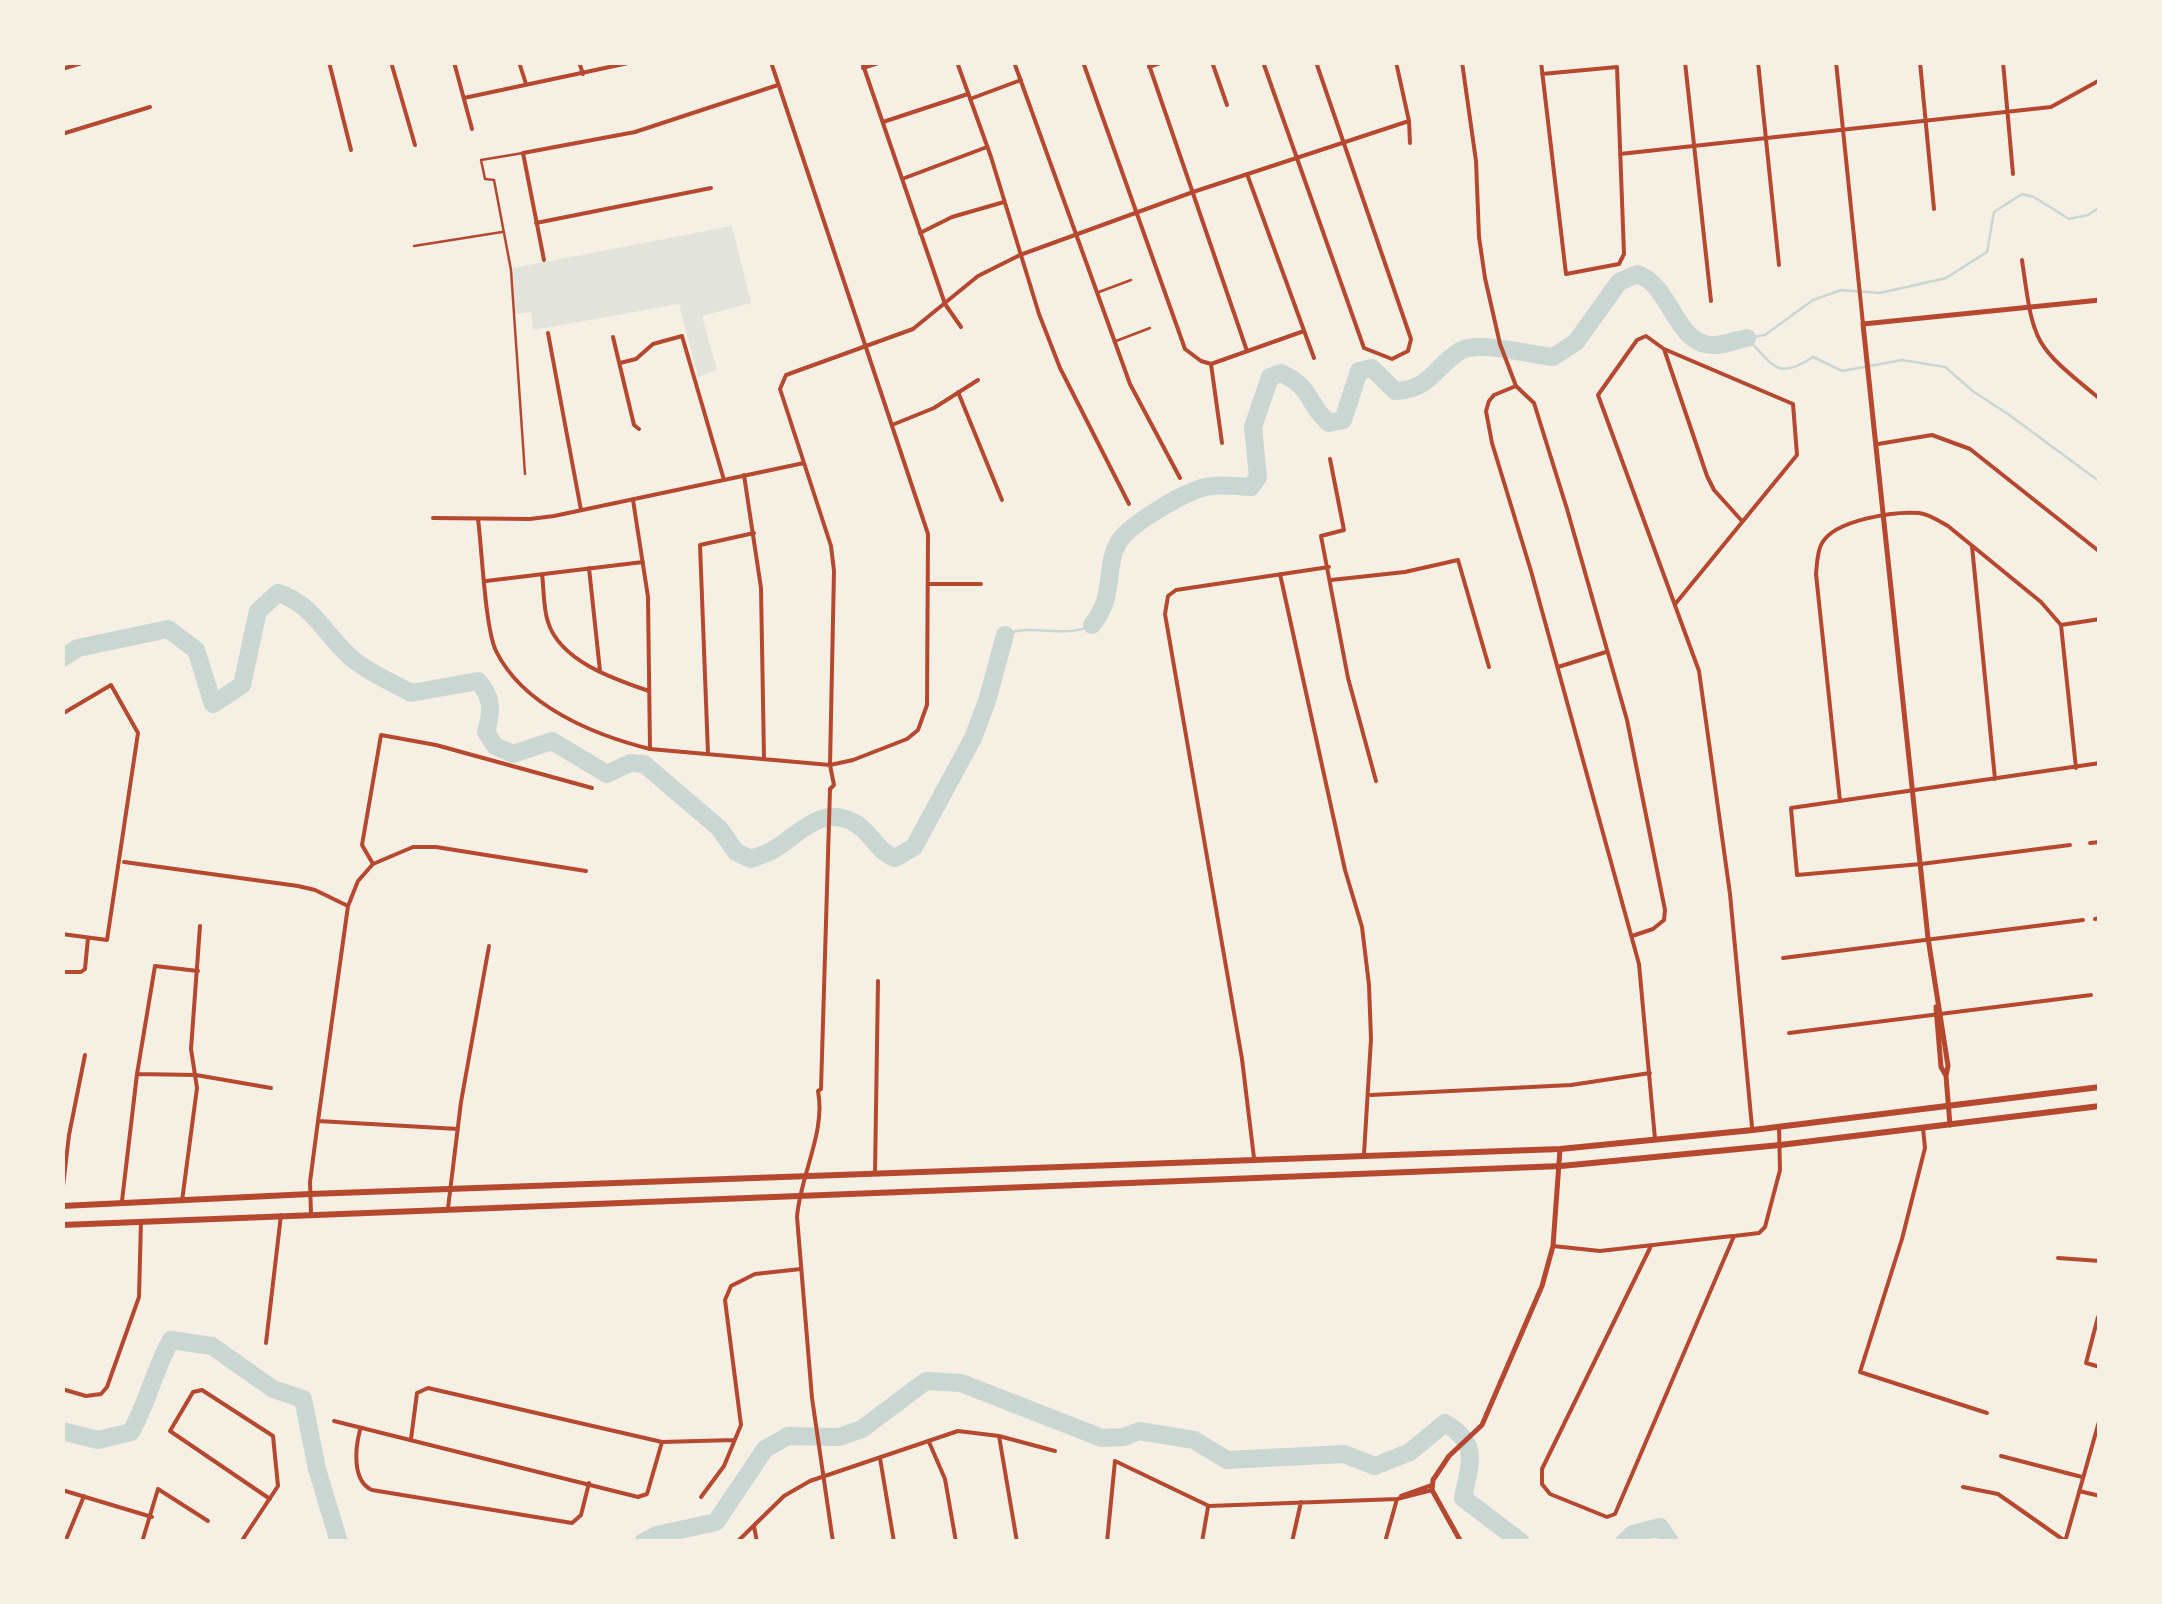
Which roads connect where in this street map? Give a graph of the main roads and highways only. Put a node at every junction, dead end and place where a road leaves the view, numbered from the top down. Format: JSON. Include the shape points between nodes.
{"nodes":[{"id":1,"x":2100,"y":1086,"type":"edge"},
{"id":2,"x":2100,"y":1106,"type":"edge"},
{"id":3,"x":1269,"y":1160,"type":"junction"},
{"id":4,"x":1270,"y":1178,"type":"junction"},
{"id":5,"x":62,"y":1206,"type":"edge"},
{"id":6,"x":62,"y":1225,"type":"edge"}],
"edges":[{"from":1,"to":3,"type":"main road","via":[[1560,1149]]},
{"from":2,"to":4,"type":"main road","via":[[1561,1166]]},
{"from":3,"to":4,"type":"main road"},
{"from":3,"to":5,"type":"main road"},
{"from":4,"to":6,"type":"main road"}]}
